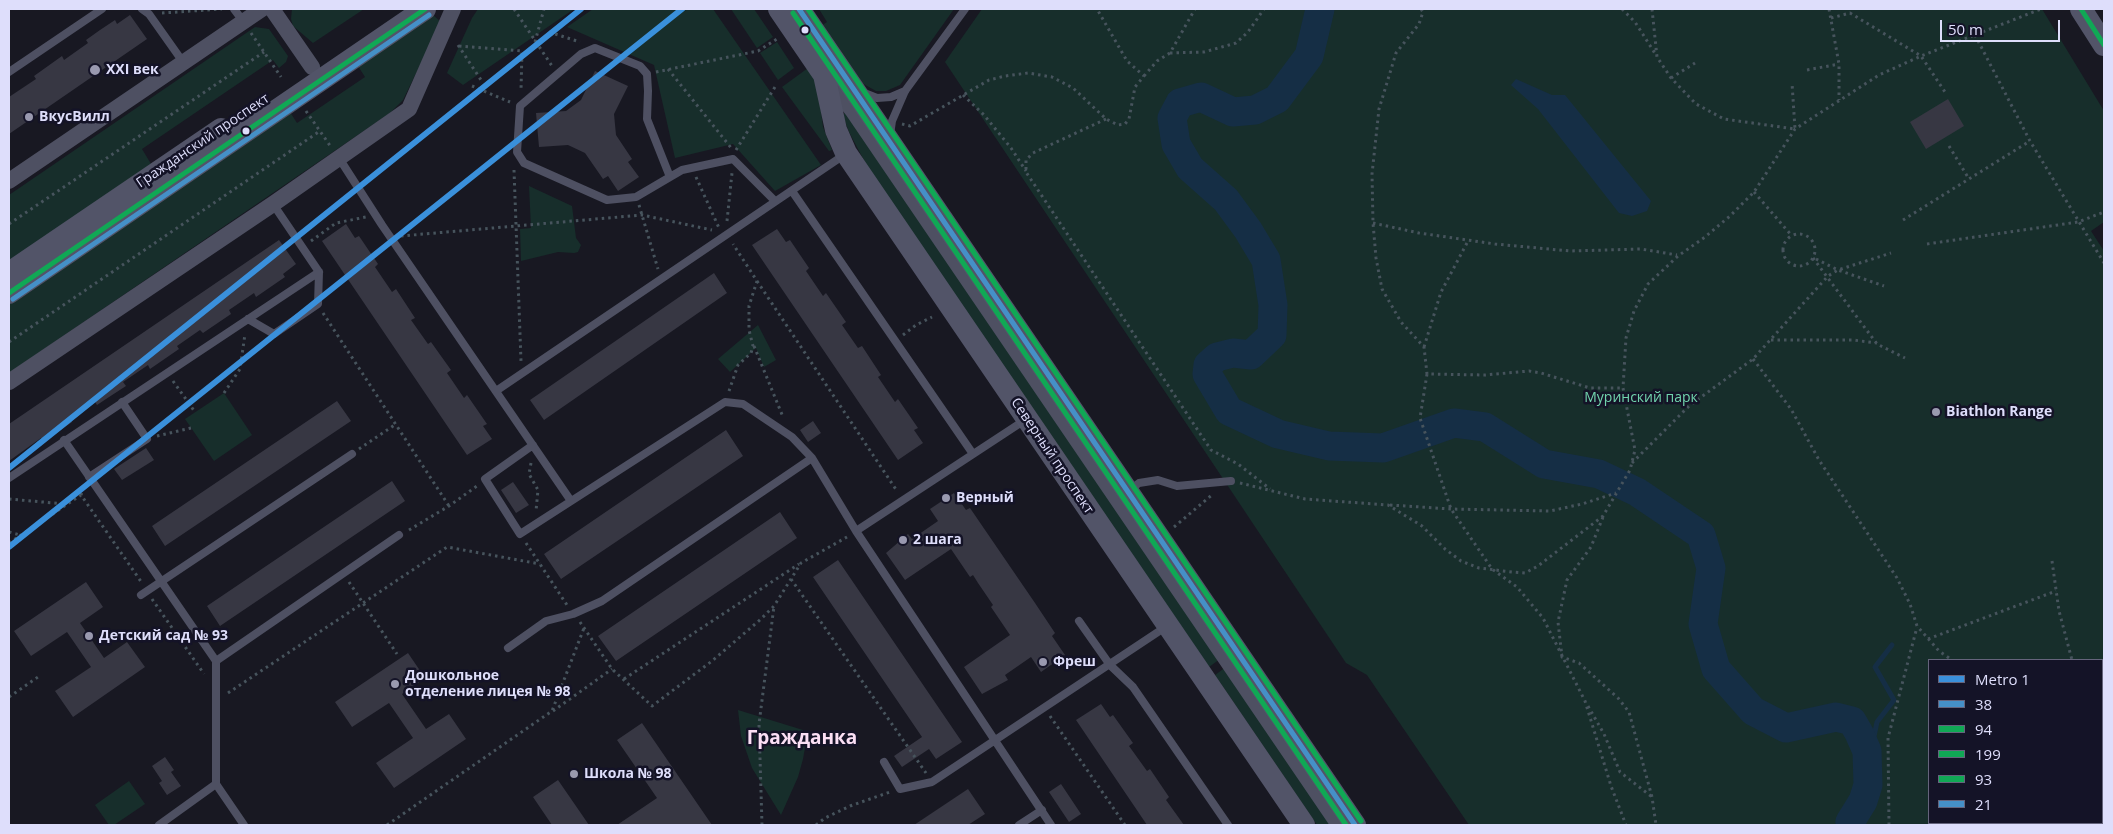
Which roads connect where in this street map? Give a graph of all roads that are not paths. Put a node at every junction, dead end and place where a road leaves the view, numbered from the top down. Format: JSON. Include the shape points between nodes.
{"nodes":[{"id":1,"x":102,"y":9,"type":"edge"},
{"id":2,"x":142,"y":9,"type":"edge"},
{"id":3,"x":262,"y":9,"type":"edge"},
{"id":4,"x":272,"y":9,"type":"edge"},
{"id":5,"x":398,"y":9,"type":"edge"},
{"id":6,"x":426,"y":9,"type":"edge"},
{"id":7,"x":452,"y":9,"type":"edge"},
{"id":8,"x":779,"y":9,"type":"edge"},
{"id":9,"x":799,"y":9,"type":"edge"},
{"id":10,"x":965,"y":9,"type":"edge"},
{"id":11,"x":2081,"y":9,"type":"edge"},
{"id":12,"x":242,"y":20,"type":"edge"},
{"id":13,"x":2104,"y":45,"type":"edge"},
{"id":14,"x":183,"y":62,"type":"junction"},
{"id":15,"x":312,"y":67,"type":"junction"},
{"id":16,"x":9,"y":72,"type":"edge"},
{"id":17,"x":824,"y":75,"type":"junction"},
{"id":18,"x":853,"y":89,"type":"junction"},
{"id":19,"x":905,"y":91,"type":"junction"},
{"id":20,"x":891,"y":132,"type":"junction"},
{"id":21,"x":846,"y":153,"type":"junction"},
{"id":22,"x":336,"y":155,"type":"junction"},
{"id":23,"x":670,"y":177,"type":"junction"},
{"id":24,"x":9,"y":181,"type":"edge"},
{"id":25,"x":792,"y":191,"type":"junction"},
{"id":26,"x":775,"y":202,"type":"junction"},
{"id":27,"x":273,"y":204,"type":"junction"},
{"id":28,"x":319,"y":272,"type":"junction"},
{"id":29,"x":9,"y":273,"type":"edge"},
{"id":30,"x":9,"y":293,"type":"edge"},
{"id":31,"x":248,"y":319,"type":"junction"},
{"id":32,"x":9,"y":382,"type":"edge"},
{"id":33,"x":496,"y":391,"type":"junction"},
{"id":34,"x":122,"y":402,"type":"junction"},
{"id":35,"x":1026,"y":419,"type":"junction"},
{"id":36,"x":64,"y":440,"type":"junction"},
{"id":37,"x":533,"y":445,"type":"junction"},
{"id":38,"x":352,"y":454,"type":"road end"},
{"id":39,"x":973,"y":454,"type":"junction"},
{"id":40,"x":812,"y":458,"type":"junction"},
{"id":41,"x":89,"y":477,"type":"junction"},
{"id":42,"x":9,"y":478,"type":"edge"},
{"id":43,"x":1231,"y":481,"type":"road end"},
{"id":44,"x":1127,"y":492,"type":"junction"},
{"id":45,"x":571,"y":501,"type":"junction"},
{"id":46,"x":856,"y":532,"type":"junction"},
{"id":47,"x":399,"y":535,"type":"road end"},
{"id":48,"x":160,"y":582,"type":"junction"},
{"id":49,"x":141,"y":595,"type":"dead end"},
{"id":50,"x":1079,"y":621,"type":"dead end"},
{"id":51,"x":1168,"y":626,"type":"junction"},
{"id":52,"x":508,"y":648,"type":"dead end"},
{"id":53,"x":216,"y":661,"type":"junction"},
{"id":54,"x":1110,"y":665,"type":"junction"},
{"id":55,"x":996,"y":741,"type":"junction"},
{"id":56,"x":884,"y":762,"type":"dead end"},
{"id":57,"x":216,"y":784,"type":"junction"},
{"id":58,"x":1042,"y":810,"type":"junction"},
{"id":59,"x":159,"y":825,"type":"edge"},
{"id":60,"x":244,"y":825,"type":"edge"},
{"id":61,"x":1019,"y":825,"type":"edge"},
{"id":62,"x":1051,"y":825,"type":"edge"},
{"id":63,"x":1228,"y":825,"type":"edge"},
{"id":64,"x":1304,"y":825,"type":"edge"},
{"id":65,"x":1339,"y":825,"type":"edge"},
{"id":66,"x":1355,"y":825,"type":"edge"}],
"edges":[{"from":1,"to":16,"type":"lane"},
{"from":2,"to":14,"type":"lane"},
{"from":3,"to":12,"type":"street"},
{"from":4,"to":15,"type":"street"},
{"from":5,"to":15,"type":"main road","name":"Гражданский проспект"},
{"from":6,"to":30,"type":"main road","name":"Гражданский проспект"},
{"from":7,"to":22,"type":"street","via":[[409,109]]},
{"from":8,"to":17,"type":"main road","name":"Северный проспект"},
{"from":9,"to":18,"type":"main road"},
{"from":10,"to":19,"type":"lane"},
{"from":11,"to":13,"type":"main road"},
{"from":12,"to":14,"type":"street"},
{"from":14,"to":24,"type":"street"},
{"from":15,"to":29,"type":"main road","name":"Гражданский проспект"},
{"from":17,"to":21,"type":"main road","name":"Северный проспект","via":[[836,130]]},
{"from":17,"to":65,"type":"street","name":"Северный проспект","via":[[853,112]]},
{"from":18,"to":19,"type":"lane","via":[[877,98]]},
{"from":18,"to":20,"type":"main road"},
{"from":19,"to":20,"type":"lane"},
{"from":20,"to":44,"type":"main road"},
{"from":21,"to":25,"type":"lane"},
{"from":21,"to":35,"type":"main road","name":"Северный проспект"},
{"from":22,"to":27,"type":"street"},
{"from":22,"to":33,"type":"lane"},
{"from":23,"to":23,"type":"lane","via":[[647,119],[647,74],[640,66],[595,48],[581,54],[520,106],[517,152],[524,163],[607,200],[636,196]]},
{"from":23,"to":26,"type":"lane","via":[[692,167],[733,159]]},
{"from":25,"to":26,"type":"lane"},
{"from":25,"to":39,"type":"lane"},
{"from":26,"to":33,"type":"lane"},
{"from":27,"to":28,"type":"lane"},
{"from":27,"to":32,"type":"street"},
{"from":28,"to":31,"type":"lane"},
{"from":28,"to":31,"type":"lane","via":[[318,304],[274,334]]},
{"from":31,"to":34,"type":"lane"},
{"from":33,"to":37,"type":"lane"},
{"from":34,"to":36,"type":"lane"},
{"from":34,"to":41,"type":"lane","via":[[147,439]]},
{"from":35,"to":39,"type":"lane"},
{"from":35,"to":51,"type":"main road","name":"Северный проспект"},
{"from":36,"to":41,"type":"lane"},
{"from":36,"to":42,"type":"lane"},
{"from":37,"to":45,"type":"lane"},
{"from":37,"to":45,"type":"lane","via":[[485,480],[520,534]]},
{"from":38,"to":48,"type":"lane"},
{"from":39,"to":46,"type":"lane"},
{"from":40,"to":45,"type":"lane","via":[[792,437],[743,404],[725,402]]},
{"from":40,"to":46,"type":"lane"},
{"from":40,"to":52,"type":"lane","via":[[602,601],[546,622]]},
{"from":41,"to":48,"type":"lane"},
{"from":43,"to":44,"type":"lane","via":[[1177,486],[1158,480],[1139,483]]},
{"from":44,"to":66,"type":"main road"},
{"from":46,"to":55,"type":"lane"},
{"from":47,"to":53,"type":"lane"},
{"from":48,"to":49,"type":"lane"},
{"from":48,"to":53,"type":"lane"},
{"from":50,"to":54,"type":"lane"},
{"from":51,"to":54,"type":"lane"},
{"from":51,"to":64,"type":"main road","name":"Северный проспект"},
{"from":53,"to":57,"type":"lane"},
{"from":54,"to":55,"type":"lane"},
{"from":54,"to":63,"type":"lane","via":[[1133,686]]},
{"from":55,"to":56,"type":"lane","via":[[932,782],[900,789]]},
{"from":55,"to":58,"type":"lane"},
{"from":57,"to":59,"type":"lane"},
{"from":57,"to":60,"type":"lane"},
{"from":58,"to":61,"type":"lane"},
{"from":58,"to":62,"type":"lane"}]}
